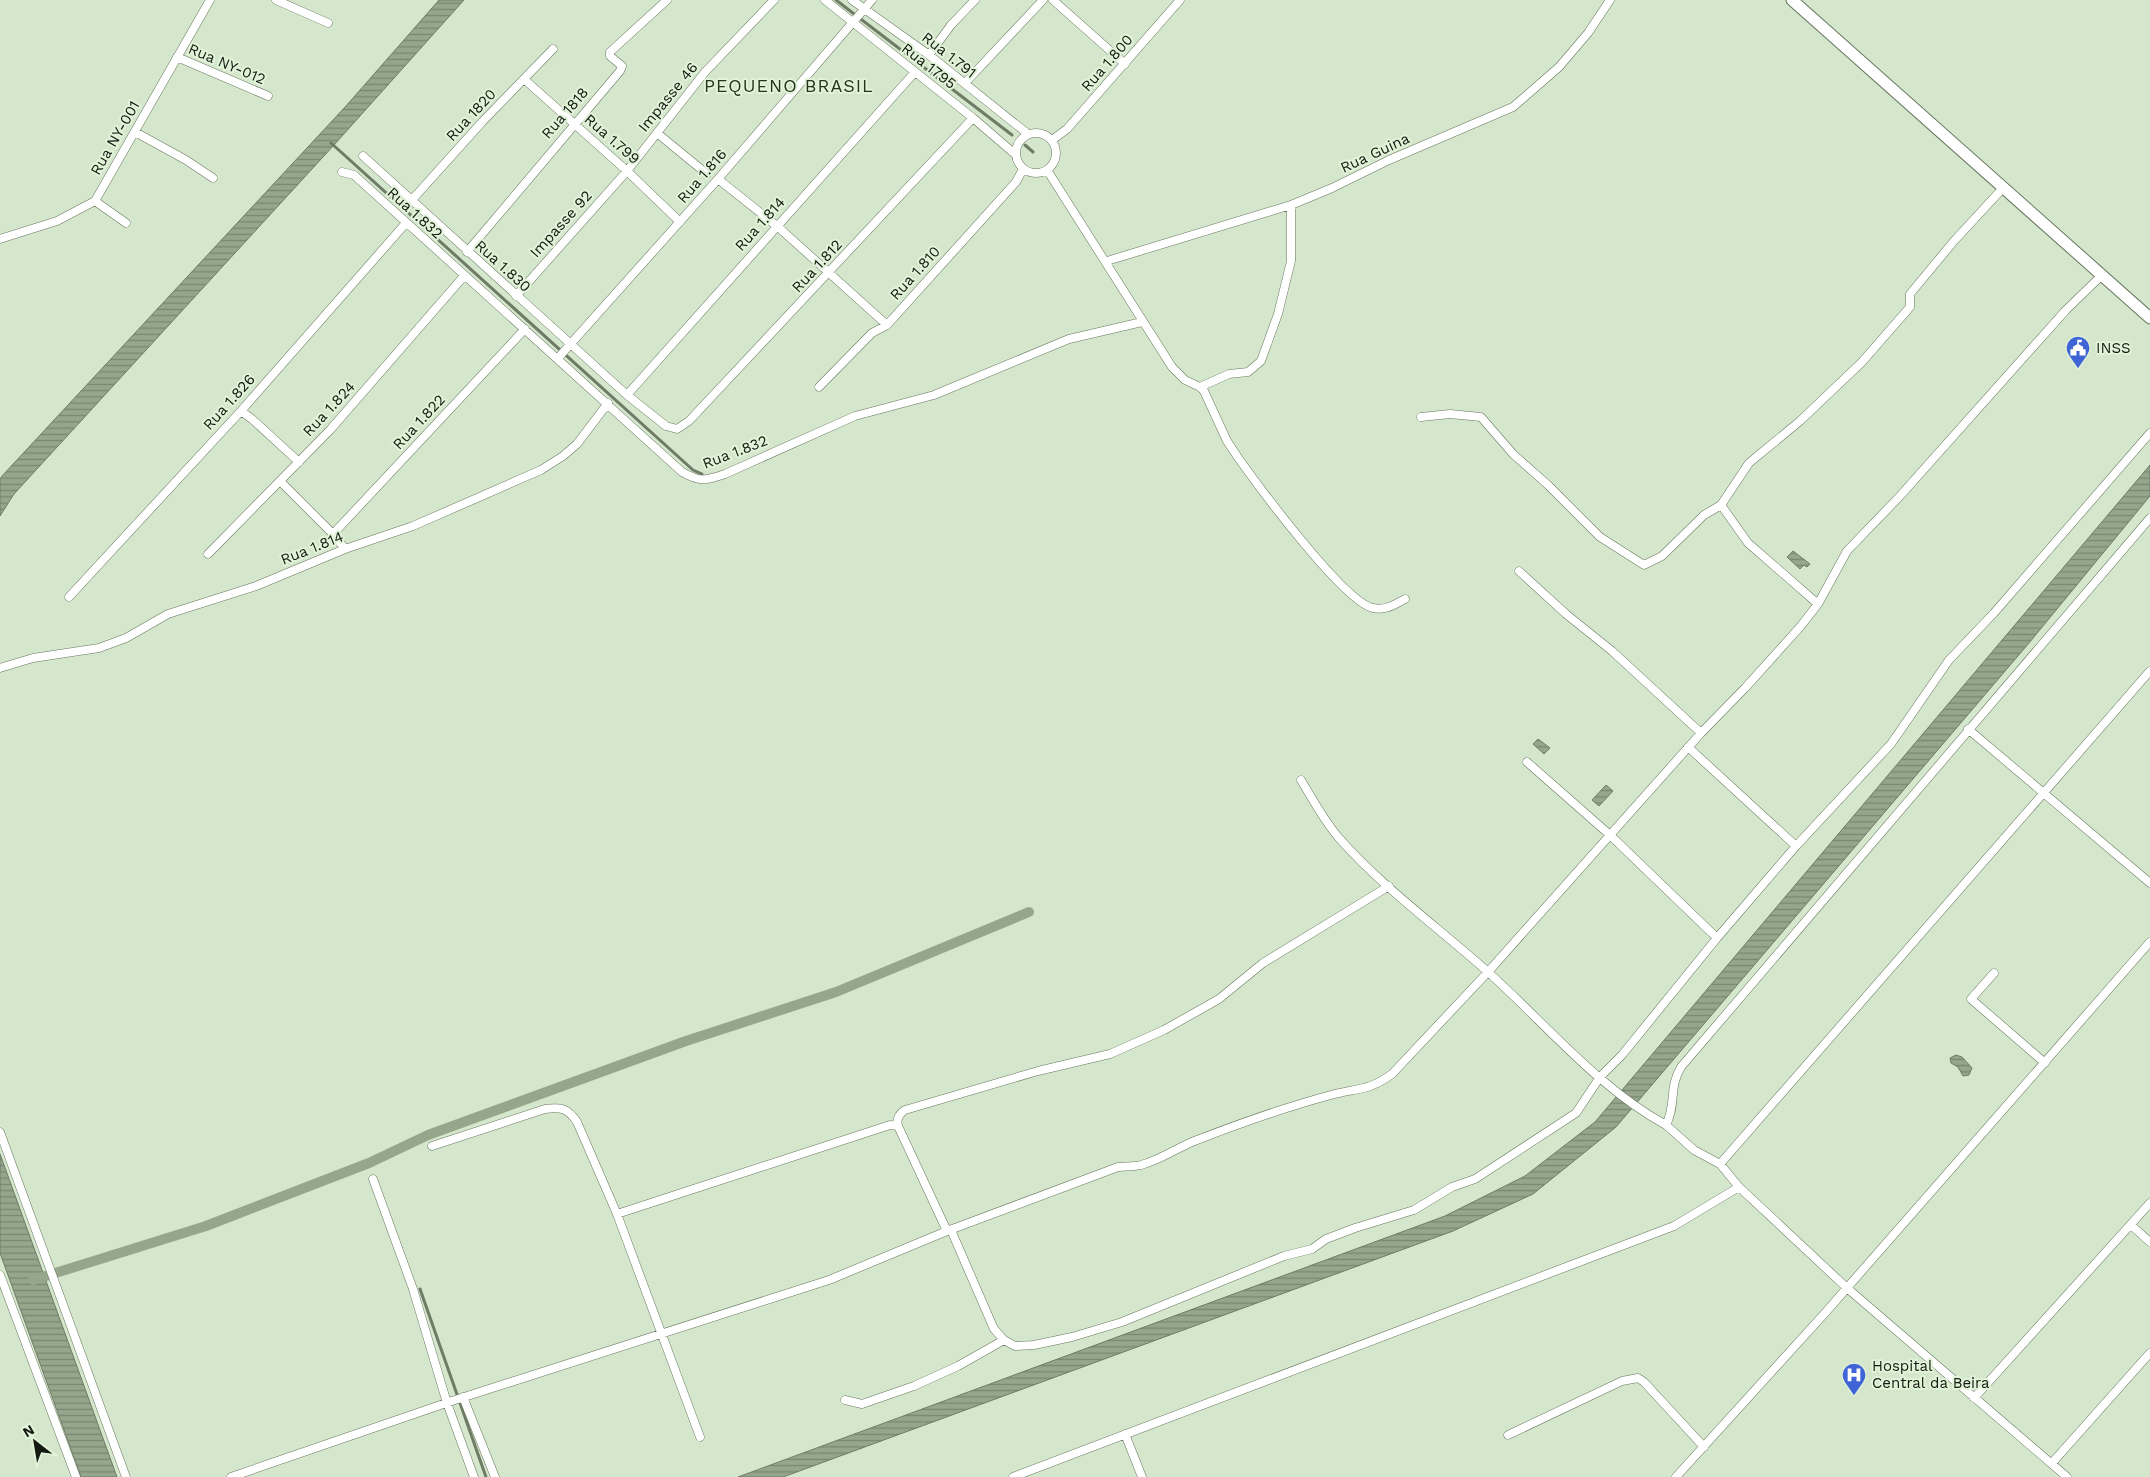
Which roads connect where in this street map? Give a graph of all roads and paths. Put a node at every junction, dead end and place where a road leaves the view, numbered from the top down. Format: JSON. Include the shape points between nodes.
{"nodes":[{"id":1,"x":210,"y":0,"type":"edge"},
{"id":2,"x":276,"y":0,"type":"edge"},
{"id":3,"x":667,"y":0,"type":"edge"},
{"id":4,"x":774,"y":0,"type":"edge"},
{"id":5,"x":825,"y":0,"type":"edge"},
{"id":6,"x":852,"y":0,"type":"edge"},
{"id":7,"x":872,"y":0,"type":"edge"},
{"id":8,"x":975,"y":0,"type":"edge"},
{"id":9,"x":1044,"y":0,"type":"edge"},
{"id":10,"x":1053,"y":0,"type":"edge"},
{"id":11,"x":1180,"y":0,"type":"edge"},
{"id":12,"x":1610,"y":0,"type":"edge"},
{"id":13,"x":1792,"y":0,"type":"edge"},
{"id":14,"x":864,"y":10,"type":"junction"},
{"id":15,"x":328,"y":23,"type":"dead end"},
{"id":16,"x":853,"y":24,"type":"junction"},
{"id":17,"x":553,"y":49,"type":"dead end"},
{"id":18,"x":929,"y":55,"type":"junction"},
{"id":19,"x":177,"y":57,"type":"junction"},
{"id":20,"x":1125,"y":64,"type":"junction"},
{"id":21,"x":915,"y":72,"type":"junction"},
{"id":22,"x":524,"y":79,"type":"junction"},
{"id":23,"x":964,"y":84,"type":"junction"},
{"id":24,"x":268,"y":96,"type":"dead end"},
{"id":25,"x":973,"y":118,"type":"junction"},
{"id":26,"x":574,"y":124,"type":"junction"},
{"id":27,"x":135,"y":132,"type":"junction"},
{"id":28,"x":657,"y":133,"type":"junction"},
{"id":29,"x":1028,"y":134,"type":"junction"},
{"id":30,"x":1052,"y":140,"type":"junction"},
{"id":31,"x":1016,"y":155,"type":"junction"},
{"id":32,"x":363,"y":156,"type":"dead end"},
{"id":33,"x":1023,"y":169,"type":"junction"},
{"id":34,"x":1047,"y":170,"type":"junction"},
{"id":35,"x":627,"y":171,"type":"junction"},
{"id":36,"x":342,"y":172,"type":"dead end"},
{"id":37,"x":707,"y":174,"type":"dead end"},
{"id":38,"x":213,"y":178,"type":"dead end"},
{"id":39,"x":718,"y":179,"type":"junction"},
{"id":40,"x":2003,"y":188,"type":"junction"},
{"id":41,"x":95,"y":201,"type":"junction"},
{"id":42,"x":411,"y":201,"type":"junction"},
{"id":43,"x":1291,"y":205,"type":"junction"},
{"id":44,"x":680,"y":222,"type":"junction"},
{"id":45,"x":126,"y":223,"type":"dead end"},
{"id":46,"x":406,"y":223,"type":"junction"},
{"id":47,"x":777,"y":226,"type":"junction"},
{"id":48,"x":0,"y":239,"type":"edge"},
{"id":49,"x":467,"y":252,"type":"junction"},
{"id":50,"x":1107,"y":261,"type":"junction"},
{"id":51,"x":829,"y":273,"type":"junction"},
{"id":52,"x":2102,"y":275,"type":"junction"},
{"id":53,"x":464,"y":276,"type":"junction"},
{"id":54,"x":516,"y":296,"type":"junction"},
{"id":55,"x":2150,"y":318,"type":"edge"},
{"id":56,"x":1142,"y":322,"type":"junction"},
{"id":57,"x":887,"y":325,"type":"junction"},
{"id":58,"x":525,"y":329,"type":"junction"},
{"id":59,"x":570,"y":345,"type":"junction"},
{"id":60,"x":558,"y":358,"type":"junction"},
{"id":61,"x":1200,"y":386,"type":"junction"},
{"id":62,"x":819,"y":387,"type":"dead end"},
{"id":63,"x":627,"y":395,"type":"junction"},
{"id":64,"x":608,"y":404,"type":"junction"},
{"id":65,"x":240,"y":411,"type":"junction"},
{"id":66,"x":1421,"y":417,"type":"dead end"},
{"id":67,"x":677,"y":428,"type":"joint"},
{"id":68,"x":2150,"y":433,"type":"edge"},
{"id":69,"x":299,"y":462,"type":"junction"},
{"id":70,"x":280,"y":481,"type":"junction"},
{"id":71,"x":1721,"y":504,"type":"junction"},
{"id":72,"x":2150,"y":518,"type":"edge"},
{"id":73,"x":333,"y":534,"type":"junction"},
{"id":74,"x":345,"y":549,"type":"junction"},
{"id":75,"x":208,"y":554,"type":"dead end"},
{"id":76,"x":1519,"y":571,"type":"dead end"},
{"id":77,"x":69,"y":597,"type":"dead end"},
{"id":78,"x":1405,"y":599,"type":"dead end"},
{"id":79,"x":1818,"y":604,"type":"junction"},
{"id":80,"x":0,"y":668,"type":"edge"},
{"id":81,"x":2150,"y":671,"type":"edge"},
{"id":82,"x":1968,"y":729,"type":"junction"},
{"id":83,"x":1701,"y":733,"type":"junction"},
{"id":84,"x":1688,"y":747,"type":"junction"},
{"id":85,"x":1527,"y":762,"type":"dead end"},
{"id":86,"x":1302,"y":780,"type":"dead end"},
{"id":87,"x":2044,"y":794,"type":"junction"},
{"id":88,"x":1610,"y":835,"type":"junction"},
{"id":89,"x":1796,"y":846,"type":"junction"},
{"id":90,"x":2150,"y":883,"type":"edge"},
{"id":91,"x":1389,"y":886,"type":"junction"},
{"id":92,"x":1717,"y":938,"type":"junction"},
{"id":93,"x":2150,"y":942,"type":"edge"},
{"id":94,"x":1488,"y":972,"type":"junction"},
{"id":95,"x":1994,"y":973,"type":"dead end"},
{"id":96,"x":2045,"y":1063,"type":"junction"},
{"id":97,"x":1600,"y":1077,"type":"junction"},
{"id":98,"x":1666,"y":1125,"type":"junction"},
{"id":99,"x":898,"y":1126,"type":"junction"},
{"id":100,"x":0,"y":1132,"type":"edge"},
{"id":101,"x":432,"y":1146,"type":"dead end"},
{"id":102,"x":1720,"y":1164,"type":"junction"},
{"id":103,"x":373,"y":1179,"type":"dead end"},
{"id":104,"x":1739,"y":1187,"type":"junction"},
{"id":105,"x":2150,"y":1203,"type":"edge"},
{"id":106,"x":617,"y":1214,"type":"junction"},
{"id":107,"x":2131,"y":1225,"type":"junction"},
{"id":108,"x":949,"y":1230,"type":"junction"},
{"id":109,"x":2150,"y":1242,"type":"edge"},
{"id":110,"x":0,"y":1275,"type":"edge"},
{"id":111,"x":1847,"y":1288,"type":"junction"},
{"id":112,"x":661,"y":1335,"type":"junction"},
{"id":113,"x":1004,"y":1340,"type":"junction"},
{"id":114,"x":2150,"y":1353,"type":"edge"},
{"id":115,"x":463,"y":1397,"type":"junction"},
{"id":116,"x":1974,"y":1398,"type":"junction"},
{"id":117,"x":845,"y":1400,"type":"dead end"},
{"id":118,"x":447,"y":1402,"type":"junction"},
{"id":119,"x":1125,"y":1434,"type":"junction"},
{"id":120,"x":1508,"y":1435,"type":"dead end"},
{"id":121,"x":700,"y":1437,"type":"dead end"},
{"id":122,"x":1704,"y":1447,"type":"junction"},
{"id":123,"x":2052,"y":1463,"type":"junction"},
{"id":124,"x":1686,"y":1466,"type":"junction"},
{"id":125,"x":76,"y":1477,"type":"edge"},
{"id":126,"x":126,"y":1477,"type":"edge"},
{"id":127,"x":231,"y":1477,"type":"edge"},
{"id":128,"x":474,"y":1477,"type":"edge"},
{"id":129,"x":496,"y":1477,"type":"edge"},
{"id":130,"x":1013,"y":1477,"type":"edge"},
{"id":131,"x":1142,"y":1477,"type":"edge"},
{"id":132,"x":1672,"y":1477,"type":"edge"},
{"id":133,"x":1676,"y":1477,"type":"edge"},
{"id":134,"x":2067,"y":1477,"type":"edge"}],
"edges":[{"from":1,"to":19,"type":"street","name":"Rua NY-001"},
{"from":2,"to":15,"type":"street"},
{"from":3,"to":26,"type":"street","name":"Rua 1818","via":[[610,52],[610,56],[622,66],[620,71]]},
{"from":4,"to":28,"type":"street","name":"Impasse 46","via":[[705,72]]},
{"from":5,"to":16,"type":"street","name":"Rua 1795"},
{"from":6,"to":14,"type":"street","name":"Rua 1.791"},
{"from":7,"to":14,"type":"street","name":"Rua 1.816"},
{"from":8,"to":18,"type":"street"},
{"from":9,"to":23,"type":"street"},
{"from":10,"to":20,"type":"street"},
{"from":11,"to":20,"type":"street","name":"Rua 1.800"},
{"from":12,"to":43,"type":"street","name":"Rua Guina","via":[[1559,67],[1513,107]]},
{"from":13,"to":40,"type":"street"},
{"from":14,"to":16,"type":"street","name":"Rua 1.816"},
{"from":14,"to":18,"type":"street","name":"Rua 1.791"},
{"from":16,"to":21,"type":"street","name":"Rua 1795"},
{"from":16,"to":39,"type":"street","name":"Rua 1.816"},
{"from":17,"to":22,"type":"street","name":"Rua 1820"},
{"from":18,"to":23,"type":"street","name":"Rua 1.791"},
{"from":19,"to":24,"type":"street","name":"Rua NY-012"},
{"from":19,"to":27,"type":"street","name":"Rua NY-001"},
{"from":20,"to":30,"type":"street","name":"Rua 1.800","via":[[1068,129]]},
{"from":21,"to":25,"type":"street","name":"Rua 1795"},
{"from":21,"to":47,"type":"street","name":"Rua 1.814"},
{"from":22,"to":26,"type":"street","name":"Rua 1.799"},
{"from":22,"to":42,"type":"street","name":"Rua 1820"},
{"from":23,"to":29,"type":"street","name":"Rua 1.791"},
{"from":25,"to":31,"type":"street","name":"Rua 1795"},
{"from":25,"to":51,"type":"street","name":"Rua 1.812"},
{"from":26,"to":35,"type":"street","name":"Rua 1.799"},
{"from":26,"to":49,"type":"street","name":"Rua 1818"},
{"from":27,"to":38,"type":"street"},
{"from":27,"to":41,"type":"street","name":"Rua NY-001"},
{"from":28,"to":35,"type":"street","name":"Impasse 46"},
{"from":28,"to":37,"type":"street"},
{"from":29,"to":30,"type":"street","via":[[1037,133]]},
{"from":29,"to":31,"type":"street","via":[[1017,146]]},
{"from":30,"to":34,"type":"street","via":[[1057,153]]},
{"from":31,"to":33,"type":"street"},
{"from":32,"to":42,"type":"street","name":"Rua 1.830"},
{"from":33,"to":34,"type":"street","via":[[1039,174]]},
{"from":33,"to":57,"type":"street","name":"Rua 1.810","via":[[1016,182]]},
{"from":34,"to":50,"type":"street"},
{"from":35,"to":44,"type":"street","name":"Rua 1.799"},
{"from":35,"to":54,"type":"street","name":"Impasse 92"},
{"from":36,"to":46,"type":"street","name":"Rua 1.832","via":[[354,176]]},
{"from":39,"to":44,"type":"street","name":"Rua 1.816"},
{"from":39,"to":47,"type":"street"},
{"from":40,"to":52,"type":"street"},
{"from":40,"to":71,"type":"street","via":[[1910,294],[1910,307],[1862,362],[1800,421],[1749,463]]},
{"from":41,"to":45,"type":"street"},
{"from":41,"to":48,"type":"street","via":[[57,221]]},
{"from":42,"to":49,"type":"street","name":"Rua 1.830"},
{"from":43,"to":50,"type":"street","name":"Rua Guina"},
{"from":43,"to":61,"type":"street","via":[[1291,262],[1278,314],[1261,360],[1248,372],[1229,374]]},
{"from":44,"to":59,"type":"street","name":"Rua 1.816"},
{"from":46,"to":53,"type":"street","name":"Rua 1.832"},
{"from":46,"to":65,"type":"street","name":"Rua 1.826"},
{"from":47,"to":51,"type":"street"},
{"from":47,"to":63,"type":"street","name":"Rua 1.814"},
{"from":49,"to":54,"type":"street","name":"Rua 1.830"},
{"from":50,"to":56,"type":"street"},
{"from":51,"to":57,"type":"street"},
{"from":51,"to":67,"type":"street","name":"Rua 1.812","via":[[689,421]]},
{"from":52,"to":55,"type":"street"},
{"from":52,"to":79,"type":"street","via":[[2066,310],[1847,551]]},
{"from":53,"to":58,"type":"street","name":"Rua 1.832"},
{"from":53,"to":69,"type":"street","name":"Rua 1.824"},
{"from":54,"to":59,"type":"street","name":"Rua 1.830"},
{"from":56,"to":61,"type":"street","via":[[1172,367],[1185,380]]},
{"from":56,"to":64,"type":"street","name":"Rua 1.832","via":[[1069,340],[934,395],[855,416],[710,479],[697,480],[682,472]]},
{"from":57,"to":62,"type":"street","name":"Rua 1.810","via":[[872,334]]},
{"from":58,"to":60,"type":"street","name":"Rua 1.832"},
{"from":58,"to":73,"type":"street","name":"Rua 1.822"},
{"from":59,"to":60,"type":"street","name":"Rua 1.816"},
{"from":59,"to":63,"type":"street","name":"Rua 1.830"},
{"from":60,"to":64,"type":"street","name":"Rua 1.832"},
{"from":61,"to":78,"type":"street","via":[[1227,442],[1239,459],[1346,590],[1372,608],[1388,608]]},
{"from":63,"to":67,"type":"street","name":"Rua 1.830","via":[[666,426]]},
{"from":64,"to":74,"type":"street","name":"Rua 1.814","via":[[577,444],[541,470],[413,526]]},
{"from":65,"to":69,"type":"street"},
{"from":65,"to":77,"type":"street","name":"Rua 1.826"},
{"from":66,"to":71,"type":"street","via":[[1450,414],[1481,417],[1513,454],[1600,537],[1644,565],[1662,556]]},
{"from":68,"to":89,"type":"street","via":[[1994,613],[1949,660],[1891,744]]},
{"from":69,"to":70,"type":"street","name":"Rua 1.824"},
{"from":70,"to":73,"type":"street"},
{"from":70,"to":75,"type":"street","name":"Rua 1.824"},
{"from":71,"to":79,"type":"street","via":[[1748,542]]},
{"from":72,"to":82,"type":"street"},
{"from":73,"to":74,"type":"street"},
{"from":74,"to":80,"type":"street","name":"Rua 1.814","via":[[256,586],[168,614],[126,638],[99,648],[33,658]]},
{"from":76,"to":83,"type":"street"},
{"from":79,"to":83,"type":"street"},
{"from":81,"to":87,"type":"street"},
{"from":82,"to":87,"type":"street"},
{"from":82,"to":98,"type":"street","via":[[1681,1067],[1672,1086],[1673,1105]]},
{"from":83,"to":84,"type":"street"},
{"from":84,"to":88,"type":"street"},
{"from":84,"to":89,"type":"street"},
{"from":85,"to":88,"type":"street"},
{"from":86,"to":91,"type":"street","via":[[1338,838]]},
{"from":87,"to":90,"type":"street"},
{"from":87,"to":102,"type":"street"},
{"from":88,"to":92,"type":"street"},
{"from":88,"to":94,"type":"street"},
{"from":89,"to":92,"type":"street"},
{"from":91,"to":94,"type":"street"},
{"from":91,"to":99,"type":"street","via":[[1263,963],[1219,1000],[1164,1030],[1110,1054],[1038,1070],[904,1110]]},
{"from":92,"to":97,"type":"street","via":[[1622,1056]]},
{"from":93,"to":96,"type":"street"},
{"from":94,"to":97,"type":"street"},
{"from":94,"to":108,"type":"street","via":[[1379,1084],[1304,1102],[1236,1125],[1140,1166],[1118,1167]]},
{"from":95,"to":96,"type":"street","via":[[1971,998]]},
{"from":96,"to":111,"type":"street"},
{"from":97,"to":98,"type":"street","via":[[1644,1114]]},
{"from":97,"to":113,"type":"street","via":[[1576,1113],[1475,1179],[1414,1210],[1355,1228],[1312,1249],[1284,1256],[1122,1322],[1034,1345],[1015,1346]]},
{"from":98,"to":102,"type":"street","via":[[1694,1150]]},
{"from":99,"to":106,"type":"street","via":[[890,1125]]},
{"from":99,"to":108,"type":"street"},
{"from":100,"to":126,"type":"street"},
{"from":101,"to":106,"type":"street","via":[[545,1109],[561,1107],[571,1112],[577,1122]]},
{"from":102,"to":104,"type":"street"},
{"from":103,"to":118,"type":"street","via":[[422,1317]]},
{"from":104,"to":111,"type":"street"},
{"from":104,"to":119,"type":"street","via":[[1674,1226]]},
{"from":105,"to":107,"type":"street"},
{"from":106,"to":112,"type":"street"},
{"from":107,"to":109,"type":"street"},
{"from":107,"to":116,"type":"street"},
{"from":108,"to":112,"type":"street","via":[[829,1280]]},
{"from":108,"to":113,"type":"street","via":[[986,1313]]},
{"from":110,"to":125,"type":"street"},
{"from":111,"to":116,"type":"street"},
{"from":111,"to":122,"type":"street"},
{"from":112,"to":115,"type":"street"},
{"from":112,"to":121,"type":"street"},
{"from":113,"to":117,"type":"street","via":[[914,1386],[862,1404]]},
{"from":114,"to":123,"type":"street"},
{"from":115,"to":118,"type":"street"},
{"from":115,"to":129,"type":"street"},
{"from":116,"to":123,"type":"street"},
{"from":118,"to":127,"type":"street"},
{"from":118,"to":128,"type":"street"},
{"from":119,"to":130,"type":"street"},
{"from":119,"to":131,"type":"street"},
{"from":120,"to":122,"type":"street","via":[[1622,1381],[1638,1378]]},
{"from":122,"to":124,"type":"street"},
{"from":123,"to":134,"type":"street"},
{"from":124,"to":132,"type":"street"},
{"from":124,"to":133,"type":"street"}]}
